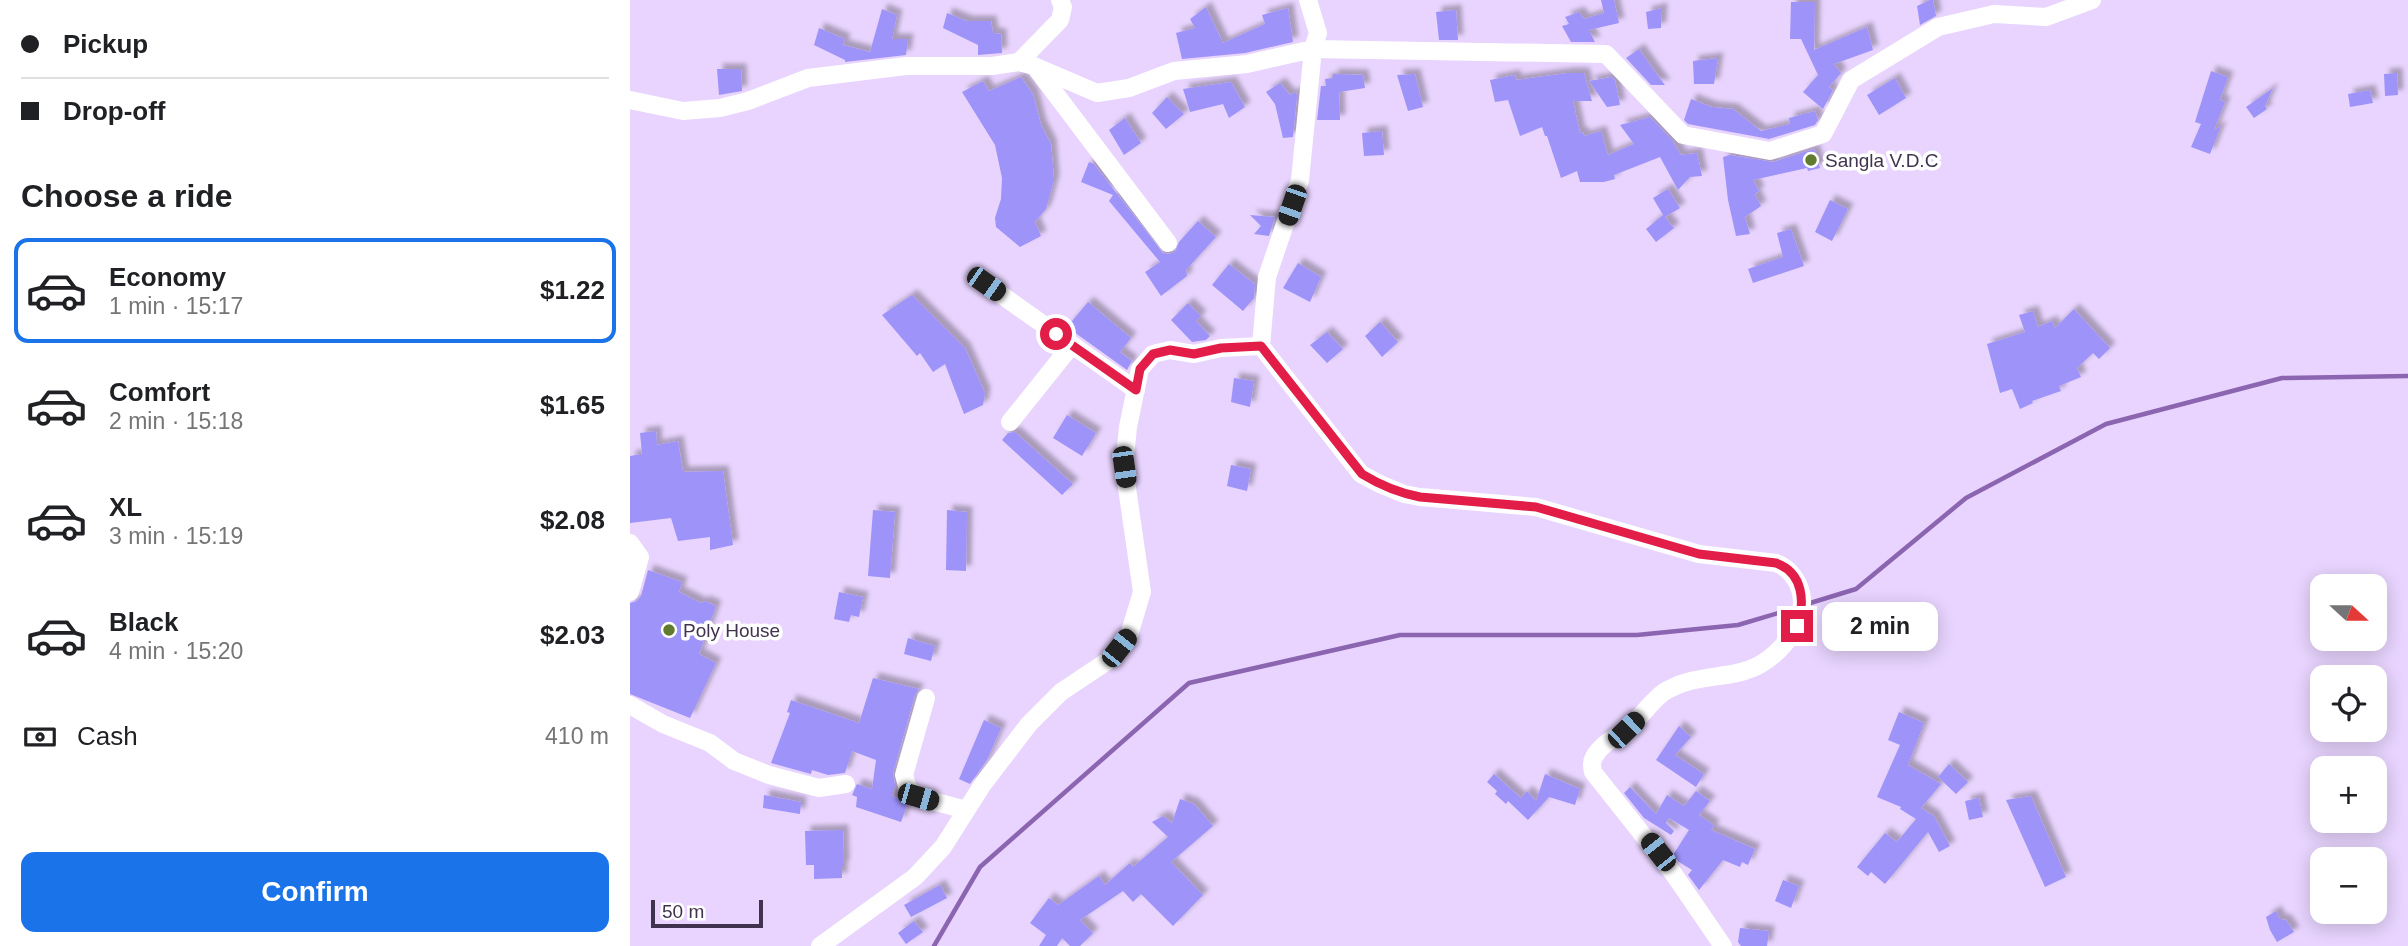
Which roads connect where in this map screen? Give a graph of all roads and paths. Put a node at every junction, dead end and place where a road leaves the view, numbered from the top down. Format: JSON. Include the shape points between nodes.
{"nodes":[{"id":1,"x":1308,"y":0,"type":"edge"},
{"id":2,"x":2015,"y":0,"type":"edge"},
{"id":3,"x":2092,"y":0,"type":"edge"},
{"id":4,"x":1066,"y":2,"type":"edge"},
{"id":5,"x":2030,"y":16,"type":"junction"},
{"id":6,"x":1312,"y":49,"type":"junction"},
{"id":7,"x":1026,"y":64,"type":"junction"},
{"id":8,"x":630,"y":100,"type":"edge"},
{"id":9,"x":1168,"y":243,"type":"dead end"},
{"id":10,"x":986,"y":284,"type":"dead end"},
{"id":11,"x":1071,"y":346,"type":"junction"},
{"id":12,"x":1261,"y":346,"type":"junction"},
{"id":13,"x":1136,"y":390,"type":"junction"},
{"id":14,"x":1010,"y":422,"type":"dead end"},
{"id":15,"x":630,"y":543,"type":"edge"},
{"id":16,"x":630,"y":592,"type":"edge"},
{"id":17,"x":926,"y":698,"type":"dead end"},
{"id":18,"x":630,"y":705,"type":"edge"},
{"id":19,"x":846,"y":784,"type":"dead end"},
{"id":20,"x":966,"y":810,"type":"junction"},
{"id":21,"x":820,"y":946,"type":"edge"},
{"id":22,"x":1723,"y":946,"type":"edge"}],
"edges":[{"from":1,"to":6,"type":"street","via":[[1318,33]]},
{"from":2,"to":5,"type":"street"},
{"from":3,"to":5,"type":"street","via":[[2046,17]]},
{"from":4,"to":7,"type":"street","via":[[1060,20]]},
{"from":5,"to":6,"type":"street","via":[[1994,14],[1938,26],[1851,80],[1823,134],[1770,151],[1684,135],[1606,54]]},
{"from":6,"to":7,"type":"street","via":[[1247,64],[1174,71],[1129,88],[1097,93]]},
{"from":6,"to":12,"type":"street","via":[[1300,180],[1267,277]]},
{"from":7,"to":8,"type":"street","via":[[905,66],[808,78],[720,108],[683,111]]},
{"from":7,"to":9,"type":"street"},
{"from":10,"to":11,"type":"street"},
{"from":11,"to":13,"type":"street"},
{"from":11,"to":14,"type":"street"},
{"from":12,"to":13,"type":"street","via":[[1153,354],[1140,369]]},
{"from":12,"to":22,"type":"street","via":[[1362,474],[1380,484],[1420,497],[1536,507],[1699,554],[1776,563],[1795,577],[1803,602],[1801,614],[1777,652],[1746,670],[1664,692],[1606,743],[1591,764]]},
{"from":13,"to":20,"type":"street","via":[[1124,467],[1142,592],[1129,635],[1110,660],[1061,692],[1029,724]]},
{"from":15,"to":16,"type":"street","via":[[640,558]]},
{"from":17,"to":20,"type":"street","via":[[904,775],[908,789],[918,797]]},
{"from":18,"to":19,"type":"street","via":[[769,775],[820,788]]},
{"from":20,"to":21,"type":"street","via":[[943,846],[915,877]]}]}
